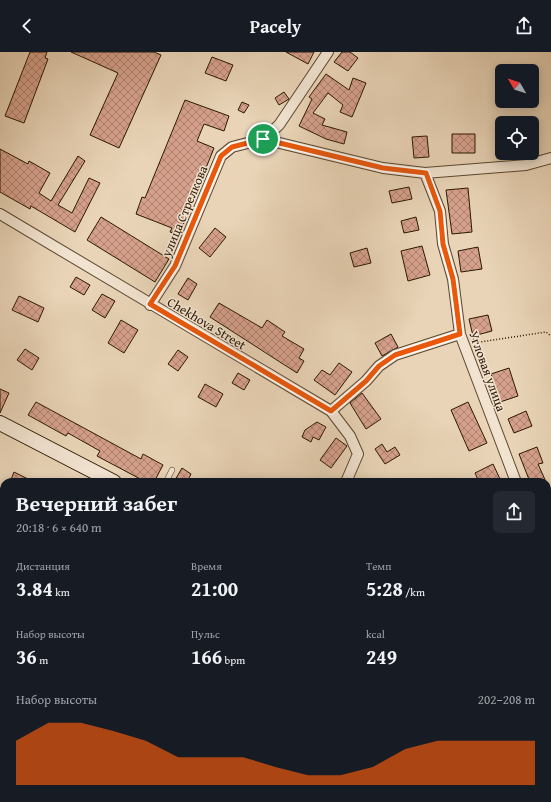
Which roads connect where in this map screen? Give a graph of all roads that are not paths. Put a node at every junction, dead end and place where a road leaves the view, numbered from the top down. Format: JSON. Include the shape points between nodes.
{"nodes":[{"id":1,"x":328,"y":52,"type":"edge"},
{"id":2,"x":263,"y":139,"type":"junction"},
{"id":3,"x":551,"y":158,"type":"edge"},
{"id":4,"x":426,"y":173,"type":"junction"},
{"id":5,"x":0,"y":214,"type":"edge"},
{"id":6,"x":150,"y":304,"type":"junction"},
{"id":7,"x":460,"y":334,"type":"junction"},
{"id":8,"x":331,"y":411,"type":"junction"},
{"id":9,"x":0,"y":423,"type":"edge"},
{"id":10,"x":172,"y":470,"type":"dead end"},
{"id":11,"x":106,"y":478,"type":"edge"},
{"id":12,"x":168,"y":478,"type":"edge"},
{"id":13,"x":348,"y":478,"type":"edge"},
{"id":14,"x":514,"y":478,"type":"edge"},
{"id":15,"x":268,"y":802,"type":"edge"},
{"id":16,"x":276,"y":802,"type":"edge"}],
"edges":[{"from":1,"to":2,"type":"street","name":"улица Стрелкова","via":[[279,124]]},
{"from":2,"to":4,"type":"street","via":[[383,168]]},
{"from":2,"to":6,"type":"street","name":"улица Стрелкова","via":[[232,147],[221,156],[175,266]]},
{"from":3,"to":4,"type":"street","via":[[526,165]]},
{"from":4,"to":7,"type":"street","name":"Угловая улица","via":[[440,211],[443,244],[453,279]]},
{"from":5,"to":6,"type":"street","name":"Chekhova Street"},
{"from":6,"to":8,"type":"street","name":"Chekhova Street"},
{"from":7,"to":8,"type":"street","via":[[395,355],[379,366],[366,381]]},
{"from":7,"to":14,"type":"street","name":"Угловая улица"},
{"from":8,"to":13,"type":"street","name":"Chekhova Street","via":[[350,436],[358,454]]},
{"from":9,"to":11,"type":"street"},
{"from":10,"to":12,"type":"lane"},
{"from":15,"to":16,"type":"lane"}]}
